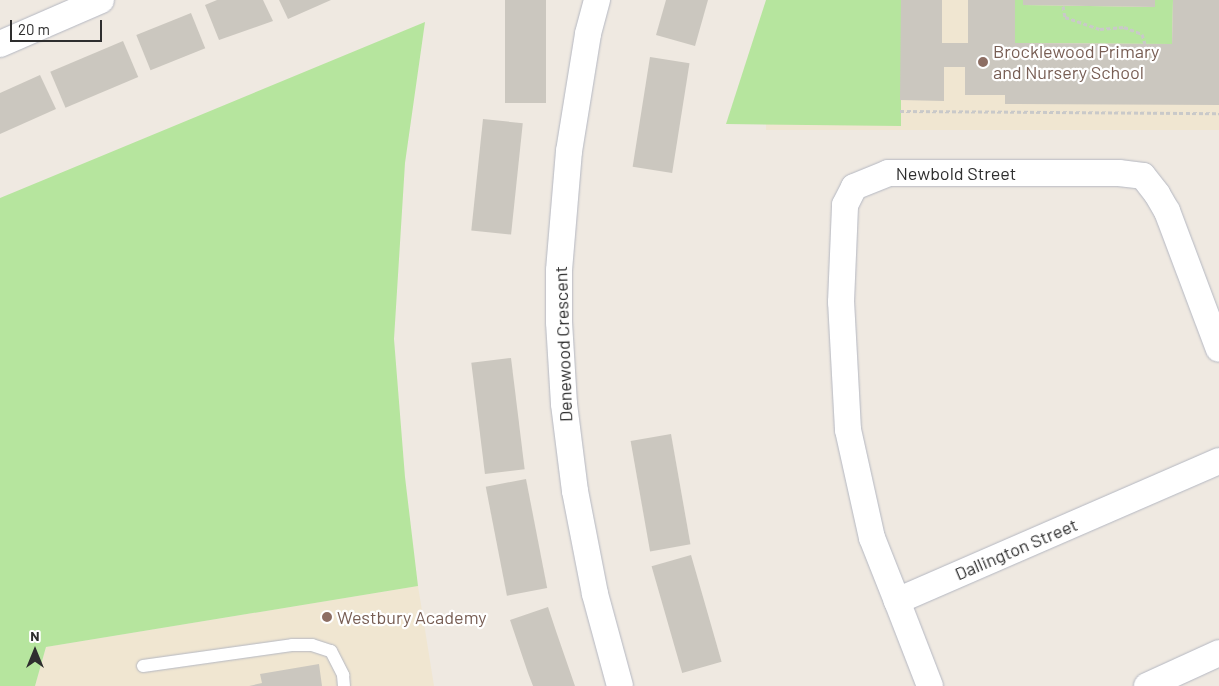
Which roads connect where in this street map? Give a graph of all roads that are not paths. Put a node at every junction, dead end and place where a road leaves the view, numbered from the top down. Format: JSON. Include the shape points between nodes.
{"nodes":[{"id":1,"x":101,"y":0,"type":"edge"},
{"id":2,"x":597,"y":0,"type":"edge"},
{"id":3,"x":0,"y":44,"type":"edge"},
{"id":4,"x":1219,"y":349,"type":"edge"},
{"id":5,"x":1219,"y":461,"type":"edge"},
{"id":6,"x":897,"y":601,"type":"junction"},
{"id":7,"x":1219,"y":653,"type":"edge"},
{"id":8,"x":143,"y":666,"type":"dead end"},
{"id":9,"x":344,"y":686,"type":"edge"},
{"id":10,"x":620,"y":686,"type":"edge"},
{"id":11,"x":930,"y":686,"type":"edge"},
{"id":12,"x":1147,"y":686,"type":"edge"}],
"edges":[{"from":1,"to":3,"type":"street"},
{"from":2,"to":10,"type":"street","name":"Denewood Crescent","via":[[588,34],[569,151],[558,271],[559,322],[564,404],[575,491],[595,594]]},
{"from":4,"to":6,"type":"street","name":"Newbold Street","via":[[1166,210],[1143,176],[1119,173],[888,173],[854,188],[844,205],[841,302],[848,430],[872,538]]},
{"from":5,"to":6,"type":"street","name":"Dallington Street"},
{"from":6,"to":11,"type":"street"},
{"from":7,"to":12,"type":"street"},
{"from":8,"to":9,"type":"lane","via":[[312,645],[331,651]]}]}
